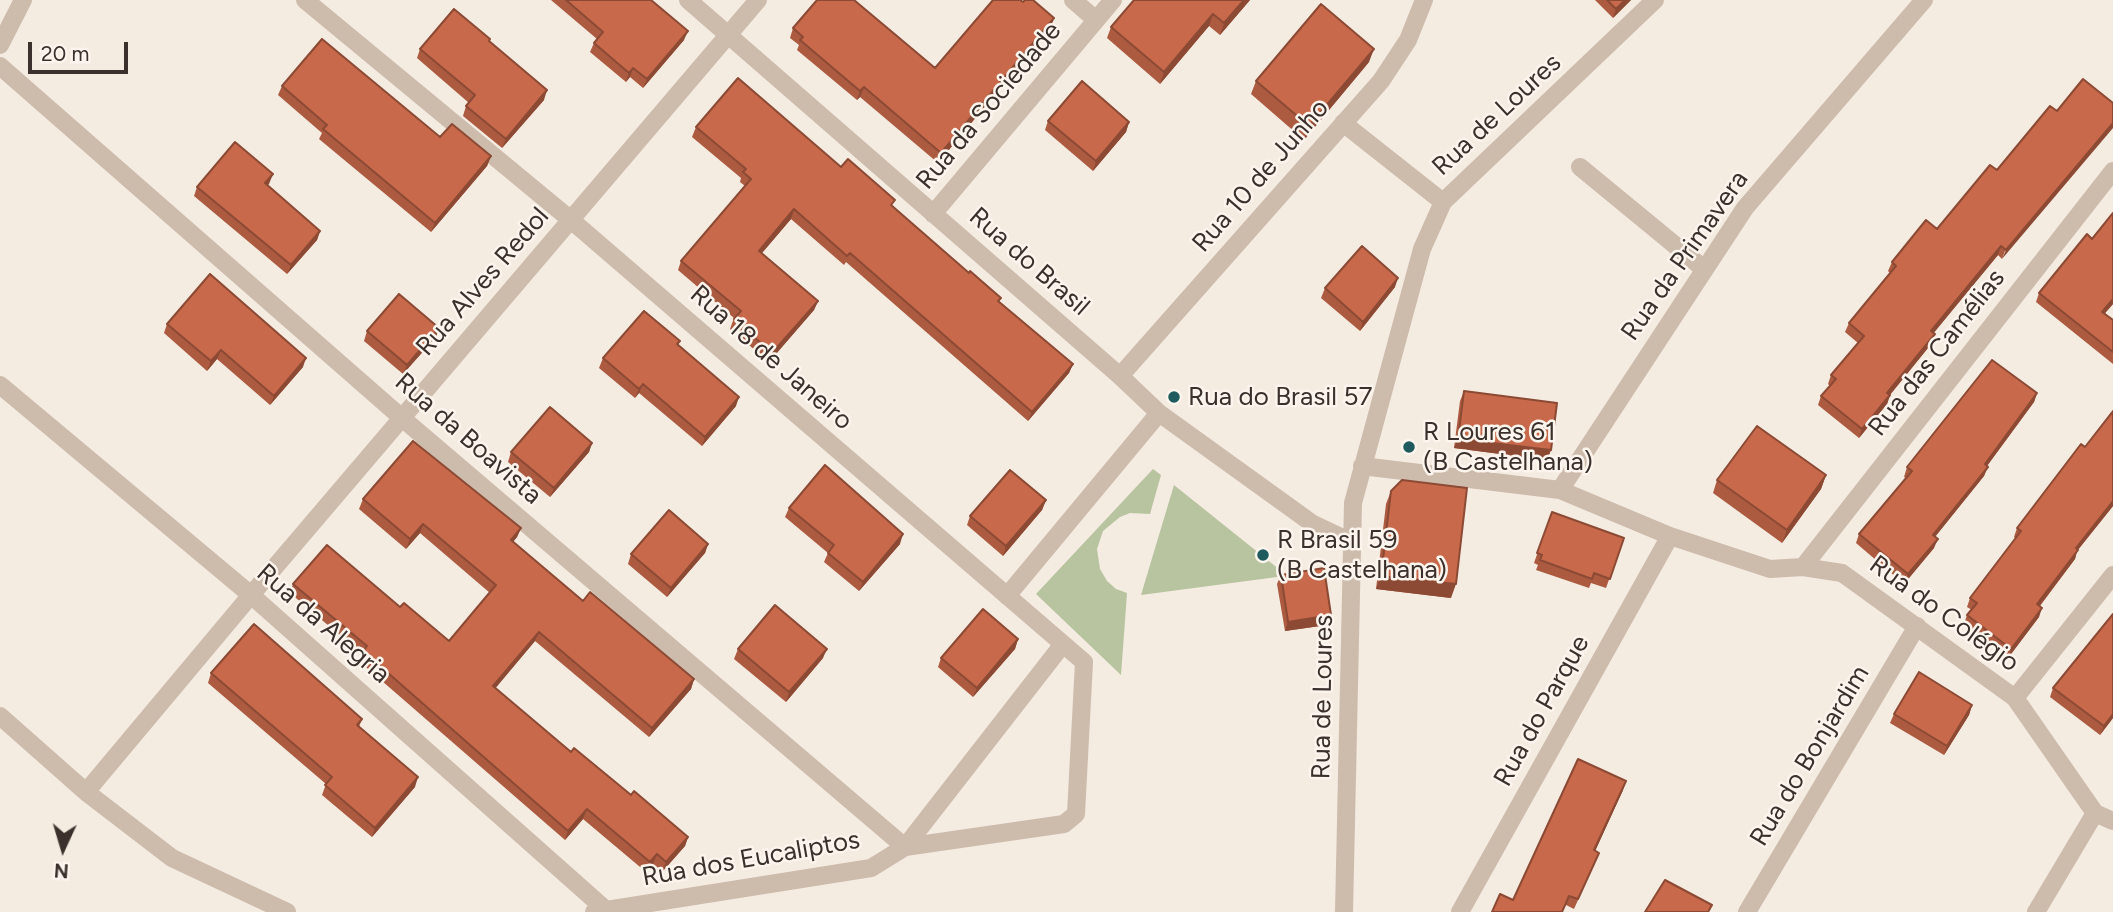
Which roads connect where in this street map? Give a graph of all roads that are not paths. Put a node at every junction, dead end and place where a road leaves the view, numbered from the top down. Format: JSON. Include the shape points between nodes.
{"nodes":[{"id":1,"x":23,"y":0,"type":"edge"},
{"id":2,"x":305,"y":0,"type":"edge"},
{"id":3,"x":688,"y":0,"type":"edge"},
{"id":4,"x":758,"y":0,"type":"edge"},
{"id":5,"x":1073,"y":0,"type":"edge"},
{"id":6,"x":1113,"y":0,"type":"edge"},
{"id":7,"x":1424,"y":0,"type":"edge"},
{"id":8,"x":1656,"y":0,"type":"edge"},
{"id":9,"x":1924,"y":0,"type":"edge"},
{"id":10,"x":1096,"y":20,"type":"junction"},
{"id":11,"x":728,"y":35,"type":"junction"},
{"id":12,"x":0,"y":45,"type":"edge"},
{"id":13,"x":0,"y":66,"type":"edge"},
{"id":14,"x":1343,"y":123,"type":"junction"},
{"id":15,"x":1580,"y":167,"type":"dead end"},
{"id":16,"x":2113,"y":171,"type":"edge"},
{"id":17,"x":1443,"y":202,"type":"junction"},
{"id":18,"x":933,"y":214,"type":"junction"},
{"id":19,"x":571,"y":220,"type":"junction"},
{"id":20,"x":1704,"y":269,"type":"junction"},
{"id":21,"x":1120,"y":376,"type":"junction"},
{"id":22,"x":0,"y":384,"type":"edge"},
{"id":23,"x":1159,"y":413,"type":"junction"},
{"id":24,"x":402,"y":418,"type":"junction"},
{"id":25,"x":1362,"y":466,"type":"junction"},
{"id":26,"x":1560,"y":490,"type":"junction"},
{"id":27,"x":1670,"y":536,"type":"junction"},
{"id":28,"x":1351,"y":542,"type":"junction"},
{"id":29,"x":1803,"y":567,"type":"junction"},
{"id":30,"x":2113,"y":575,"type":"edge"},
{"id":31,"x":251,"y":595,"type":"junction"},
{"id":32,"x":1007,"y":596,"type":"junction"},
{"id":33,"x":1917,"y":626,"type":"junction"},
{"id":34,"x":1063,"y":643,"type":"junction"},
{"id":35,"x":2015,"y":698,"type":"junction"},
{"id":36,"x":0,"y":716,"type":"edge"},
{"id":37,"x":86,"y":792,"type":"junction"},
{"id":38,"x":2095,"y":813,"type":"junction"},
{"id":39,"x":1076,"y":814,"type":"joint"},
{"id":40,"x":2113,"y":821,"type":"edge"},
{"id":41,"x":905,"y":847,"type":"junction"},
{"id":42,"x":600,"y":911,"type":"edge"},
{"id":43,"x":286,"y":912,"type":"edge"},
{"id":44,"x":1344,"y":912,"type":"edge"},
{"id":45,"x":1460,"y":912,"type":"edge"},
{"id":46,"x":1747,"y":912,"type":"edge"},
{"id":47,"x":2036,"y":912,"type":"edge"}],
"edges":[{"from":1,"to":12,"type":"street"},
{"from":2,"to":19,"type":"street","name":"Rua 18 de Janeiro"},
{"from":3,"to":11,"type":"street","name":"Rua do Brasil"},
{"from":4,"to":11,"type":"street","name":"Rua Alves Redol"},
{"from":5,"to":10,"type":"street"},
{"from":6,"to":10,"type":"street","name":"Rua da Sociedade"},
{"from":7,"to":14,"type":"street","name":"Rua 10 de Junho","via":[[1395,60]]},
{"from":8,"to":17,"type":"street","name":"Rua de Loures"},
{"from":9,"to":20,"type":"street","name":"Rua da Primavera","via":[[1745,208]]},
{"from":10,"to":18,"type":"street","name":"Rua da Sociedade"},
{"from":11,"to":18,"type":"street","name":"Rua do Brasil"},
{"from":11,"to":19,"type":"street","name":"Rua Alves Redol"},
{"from":13,"to":24,"type":"street","name":"Rua da Boavista"},
{"from":14,"to":17,"type":"street"},
{"from":14,"to":21,"type":"street","name":"Rua 10 de Junho"},
{"from":15,"to":20,"type":"street"},
{"from":16,"to":29,"type":"street","name":"Rua das Camélias"},
{"from":17,"to":25,"type":"street","name":"Rua de Loures","via":[[1422,248]]},
{"from":18,"to":21,"type":"street","name":"Rua do Brasil"},
{"from":19,"to":24,"type":"street","name":"Rua Alves Redol"},
{"from":19,"to":32,"type":"street","name":"Rua 18 de Janeiro"},
{"from":20,"to":26,"type":"street","name":"Rua da Primavera"},
{"from":21,"to":23,"type":"street","name":"Rua do Brasil"},
{"from":22,"to":31,"type":"street","name":"Rua da Alegria"},
{"from":23,"to":28,"type":"street","name":"Rua do Brasil","via":[[1313,524]]},
{"from":23,"to":32,"type":"street"},
{"from":24,"to":31,"type":"street","name":"Rua Alves Redol"},
{"from":24,"to":41,"type":"street","name":"Rua da Boavista"},
{"from":25,"to":26,"type":"street","name":"Rua do Colégio"},
{"from":25,"to":28,"type":"street","name":"Rua de Loures","via":[[1353,503]]},
{"from":26,"to":27,"type":"street","name":"Rua do Colégio"},
{"from":27,"to":29,"type":"street","name":"Rua do Colégio","via":[[1770,569]]},
{"from":27,"to":45,"type":"street","name":"Rua do Parque"},
{"from":28,"to":44,"type":"street","name":"Rua de Loures"},
{"from":29,"to":33,"type":"street","name":"Rua do Colégio","via":[[1842,573]]},
{"from":30,"to":35,"type":"street"},
{"from":31,"to":37,"type":"street","name":"Rua Alves Redol"},
{"from":31,"to":42,"type":"street","name":"Rua da Alegria"},
{"from":32,"to":34,"type":"street","name":"Rua 18 de Janeiro"},
{"from":33,"to":35,"type":"street","name":"Rua do Colégio"},
{"from":33,"to":46,"type":"street","name":"Rua do Bonjardim"},
{"from":34,"to":39,"type":"street","name":"Rua 18 de Janeiro","via":[[1084,662]]},
{"from":34,"to":41,"type":"street"},
{"from":35,"to":38,"type":"street","name":"Rua do Colégio"},
{"from":36,"to":37,"type":"street"},
{"from":37,"to":43,"type":"street","via":[[172,858]]},
{"from":38,"to":40,"type":"street"},
{"from":38,"to":47,"type":"street"},
{"from":39,"to":41,"type":"street","name":"Rua dos Eucaliptos","via":[[1065,824]]},
{"from":41,"to":42,"type":"street","name":"Rua dos Eucaliptos","via":[[871,868]]}]}
